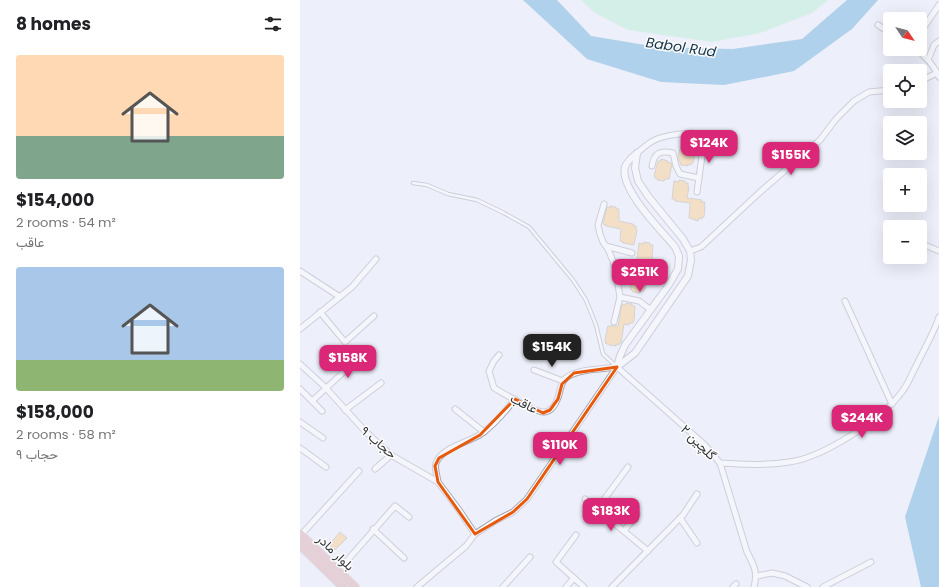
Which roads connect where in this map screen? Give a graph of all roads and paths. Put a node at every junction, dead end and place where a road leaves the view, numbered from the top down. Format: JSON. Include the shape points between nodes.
{"nodes":[{"id":1,"x":939,"y":5,"type":"edge"},
{"id":2,"x":927,"y":23,"type":"edge"},
{"id":3,"x":878,"y":25,"type":"dead end"},
{"id":4,"x":883,"y":28,"type":"edge"},
{"id":5,"x":939,"y":41,"type":"edge"},
{"id":6,"x":925,"y":56,"type":"edge"},
{"id":7,"x":928,"y":60,"type":"junction"},
{"id":8,"x":938,"y":75,"type":"edge"},
{"id":9,"x":927,"y":79,"type":"edge"},
{"id":10,"x":883,"y":91,"type":"edge"},
{"id":11,"x":704,"y":134,"type":"junction"},
{"id":12,"x":711,"y":135,"type":"dead end"},
{"id":13,"x":637,"y":153,"type":"junction"},
{"id":14,"x":652,"y":166,"type":"dead end"},
{"id":15,"x":699,"y":178,"type":"junction"},
{"id":16,"x":413,"y":184,"type":"dead end"},
{"id":17,"x":697,"y":192,"type":"dead end"},
{"id":18,"x":604,"y":204,"type":"dead end"},
{"id":19,"x":606,"y":246,"type":"junction"},
{"id":20,"x":927,"y":246,"type":"edge"},
{"id":21,"x":939,"y":250,"type":"edge"},
{"id":22,"x":690,"y":251,"type":"junction"},
{"id":23,"x":632,"y":253,"type":"dead end"},
{"id":24,"x":376,"y":259,"type":"dead end"},
{"id":25,"x":614,"y":264,"type":"junction"},
{"id":26,"x":300,"y":271,"type":"edge"},
{"id":27,"x":644,"y":271,"type":"dead end"},
{"id":28,"x":668,"y":286,"type":"junction"},
{"id":29,"x":676,"y":293,"type":"junction"},
{"id":30,"x":340,"y":297,"type":"junction"},
{"id":31,"x":620,"y":297,"type":"junction"},
{"id":32,"x":845,"y":301,"type":"dead end"},
{"id":33,"x":651,"y":310,"type":"junction"},
{"id":34,"x":320,"y":312,"type":"junction"},
{"id":35,"x":374,"y":316,"type":"dead end"},
{"id":36,"x":939,"y":317,"type":"edge"},
{"id":37,"x":614,"y":322,"type":"dead end"},
{"id":38,"x":300,"y":329,"type":"edge"},
{"id":39,"x":499,"y":355,"type":"dead end"},
{"id":40,"x":359,"y":358,"type":"dead end"},
{"id":41,"x":300,"y":364,"type":"edge"},
{"id":42,"x":617,"y":367,"type":"junction"},
{"id":43,"x":534,"y":370,"type":"dead end"},
{"id":44,"x":563,"y":381,"type":"junction"},
{"id":45,"x":381,"y":383,"type":"dead end"},
{"id":46,"x":325,"y":387,"type":"junction"},
{"id":47,"x":300,"y":390,"type":"edge"},
{"id":48,"x":515,"y":399,"type":"junction"},
{"id":49,"x":312,"y":401,"type":"junction"},
{"id":50,"x":892,"y":404,"type":"junction"},
{"id":51,"x":455,"y":409,"type":"dead end"},
{"id":52,"x":345,"y":410,"type":"junction"},
{"id":53,"x":322,"y":411,"type":"dead end"},
{"id":54,"x":302,"y":423,"type":"edge"},
{"id":55,"x":300,"y":430,"type":"edge"},
{"id":56,"x":484,"y":432,"type":"junction"},
{"id":57,"x":323,"y":438,"type":"dead end"},
{"id":58,"x":300,"y":448,"type":"edge"},
{"id":59,"x":391,"y":455,"type":"junction"},
{"id":60,"x":720,"y":463,"type":"junction"},
{"id":61,"x":326,"y":467,"type":"dead end"},
{"id":62,"x":628,"y":467,"type":"dead end"},
{"id":63,"x":375,"y":469,"type":"dead end"},
{"id":64,"x":359,"y":471,"type":"dead end"},
{"id":65,"x":438,"y":482,"type":"junction"},
{"id":66,"x":697,"y":494,"type":"dead end"},
{"id":67,"x":585,"y":499,"type":"dead end"},
{"id":68,"x":597,"y":509,"type":"junction"},
{"id":69,"x":637,"y":514,"type":"dead end"},
{"id":70,"x":408,"y":517,"type":"dead end"},
{"id":71,"x":680,"y":518,"type":"junction"},
{"id":72,"x":373,"y":529,"type":"junction"},
{"id":73,"x":624,"y":531,"type":"junction"},
{"id":74,"x":301,"y":534,"type":"edge"},
{"id":75,"x":475,"y":534,"type":"junction"},
{"id":76,"x":576,"y":535,"type":"dead end"},
{"id":77,"x":697,"y":542,"type":"dead end"},
{"id":78,"x":300,"y":545,"type":"edge"},
{"id":79,"x":648,"y":551,"type":"junction"},
{"id":80,"x":530,"y":557,"type":"dead end"},
{"id":81,"x":404,"y":558,"type":"dead end"},
{"id":82,"x":871,"y":562,"type":"dead end"},
{"id":83,"x":338,"y":571,"type":"junction"},
{"id":84,"x":756,"y":576,"type":"junction"},
{"id":85,"x":574,"y":578,"type":"junction"},
{"id":86,"x":344,"y":587,"type":"edge"},
{"id":87,"x":355,"y":587,"type":"edge"},
{"id":88,"x":417,"y":587,"type":"edge"},
{"id":89,"x":503,"y":587,"type":"edge"},
{"id":90,"x":566,"y":587,"type":"edge"},
{"id":91,"x":584,"y":587,"type":"edge"},
{"id":92,"x":612,"y":587,"type":"edge"},
{"id":93,"x":754,"y":587,"type":"edge"},
{"id":94,"x":807,"y":587,"type":"edge"},
{"id":95,"x":823,"y":587,"type":"edge"}],
"edges":[{"from":1,"to":2,"type":"street"},
{"from":3,"to":4,"type":"street"},
{"from":5,"to":7,"type":"street","via":[[934,45]]},
{"from":6,"to":7,"type":"street"},
{"from":7,"to":8,"type":"street"},
{"from":8,"to":9,"type":"street"},
{"from":10,"to":22,"type":"street","via":[[870,92],[854,101],[820,140],[758,193],[701,247]]},
{"from":11,"to":12,"type":"street"},
{"from":11,"to":13,"type":"street","via":[[678,134],[657,139]]},
{"from":11,"to":15,"type":"street"},
{"from":13,"to":22,"type":"street","via":[[635,168],[638,181]]},
{"from":13,"to":28,"type":"street","via":[[630,159],[624,175],[633,197],[675,246],[679,256],[678,269]]},
{"from":14,"to":15,"type":"street","via":[[653,158],[666,151],[673,153],[680,174]]},
{"from":15,"to":17,"type":"street"},
{"from":16,"to":42,"type":"lane","via":[[426,185],[448,194],[476,200],[529,227],[573,280],[596,325],[603,354]]},
{"from":18,"to":19,"type":"street","via":[[598,225]]},
{"from":19,"to":23,"type":"street"},
{"from":19,"to":25,"type":"street"},
{"from":20,"to":21,"type":"street"},
{"from":22,"to":29,"type":"street","via":[[688,276]]},
{"from":24,"to":30,"type":"street"},
{"from":25,"to":27,"type":"street"},
{"from":25,"to":31,"type":"street"},
{"from":26,"to":30,"type":"street"},
{"from":28,"to":29,"type":"street"},
{"from":28,"to":33,"type":"street"},
{"from":29,"to":42,"type":"street","via":[[635,353]]},
{"from":30,"to":34,"type":"street"},
{"from":31,"to":33,"type":"street","via":[[639,301]]},
{"from":31,"to":37,"type":"street"},
{"from":32,"to":50,"type":"street"},
{"from":33,"to":42,"type":"street","via":[[625,345]]},
{"from":34,"to":35,"type":"street","via":[[345,342]]},
{"from":34,"to":38,"type":"street"},
{"from":36,"to":50,"type":"street","via":[[902,392]]},
{"from":39,"to":48,"type":"street","name":"عاقب","via":[[489,371],[490,378],[494,388]]},
{"from":40,"to":46,"type":"street"},
{"from":41,"to":46,"type":"street","name":"حجاب ۹"},
{"from":42,"to":44,"type":"street","via":[[574,373]]},
{"from":42,"to":60,"type":"street","name":"گلچین ۲","via":[[705,445]]},
{"from":42,"to":75,"type":"street","via":[[527,499],[513,512]]},
{"from":43,"to":44,"type":"street"},
{"from":44,"to":48,"type":"street","name":"عاقب","via":[[558,400],[550,410],[543,412],[533,409]]},
{"from":45,"to":52,"type":"street"},
{"from":46,"to":49,"type":"street"},
{"from":46,"to":52,"type":"street","name":"حجاب ۹"},
{"from":47,"to":49,"type":"street"},
{"from":48,"to":56,"type":"street","via":[[503,415]]},
{"from":49,"to":53,"type":"street"},
{"from":50,"to":60,"type":"street","via":[[854,434],[808,457],[790,462]]},
{"from":51,"to":56,"type":"street"},
{"from":52,"to":59,"type":"street","name":"حجاب ۹"},
{"from":54,"to":55,"type":"street"},
{"from":54,"to":57,"type":"street"},
{"from":56,"to":65,"type":"street","via":[[438,458],[435,466]]},
{"from":58,"to":61,"type":"street"},
{"from":59,"to":63,"type":"street"},
{"from":59,"to":65,"type":"street","name":"حجاب ۹"},
{"from":60,"to":84,"type":"street","name":"گلچین ۲"},
{"from":62,"to":68,"type":"street"},
{"from":64,"to":74,"type":"street"},
{"from":65,"to":75,"type":"street","name":"حجاب ۹"},
{"from":66,"to":71,"type":"street"},
{"from":67,"to":68,"type":"street"},
{"from":68,"to":73,"type":"street"},
{"from":69,"to":73,"type":"street"},
{"from":70,"to":72,"type":"street","via":[[395,506]]},
{"from":71,"to":77,"type":"street"},
{"from":71,"to":79,"type":"street"},
{"from":72,"to":81,"type":"street"},
{"from":72,"to":83,"type":"street"},
{"from":73,"to":79,"type":"street"},
{"from":74,"to":83,"type":"main road","name":"بلوار مادر"},
{"from":75,"to":88,"type":"street","via":[[466,546]]},
{"from":76,"to":85,"type":"street","via":[[556,562]]},
{"from":78,"to":86,"type":"main road","name":"بلوار مادر"},
{"from":79,"to":92,"type":"street"},
{"from":80,"to":89,"type":"street"},
{"from":82,"to":95,"type":"street"},
{"from":83,"to":87,"type":"main road","name":"بلوار مادر"},
{"from":84,"to":93,"type":"street","name":"گلچین ۲"},
{"from":84,"to":94,"type":"street","via":[[772,573],[785,576]]},
{"from":85,"to":90,"type":"street"},
{"from":85,"to":91,"type":"street"}]}
